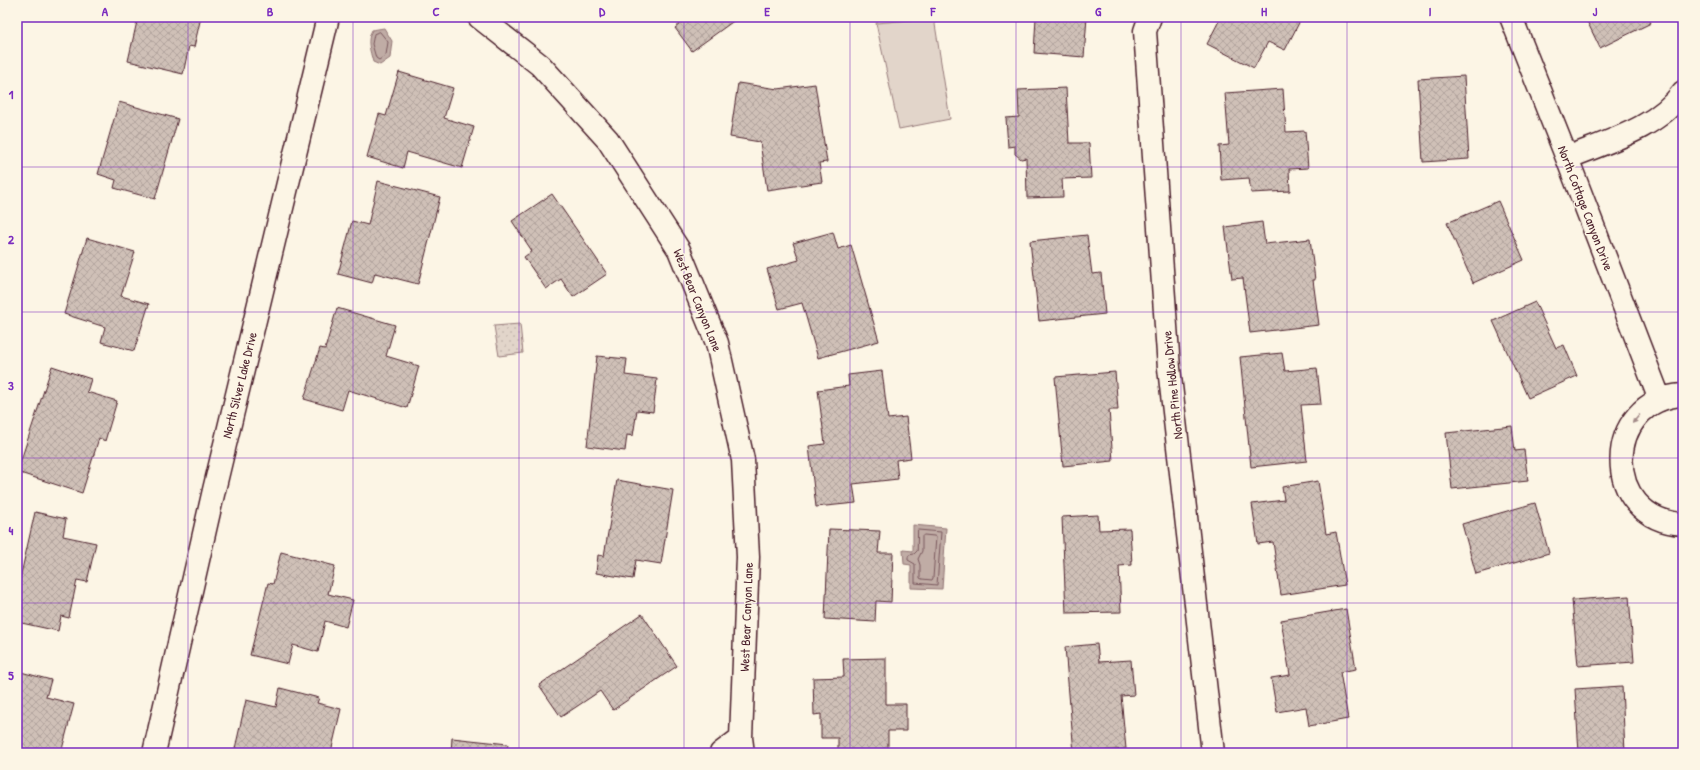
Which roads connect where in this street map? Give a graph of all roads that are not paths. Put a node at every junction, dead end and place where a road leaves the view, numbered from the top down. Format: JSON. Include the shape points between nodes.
{"nodes":[{"id":1,"x":328,"y":17,"type":"edge"},
{"id":2,"x":479,"y":17,"type":"edge"},
{"id":3,"x":1150,"y":17,"type":"edge"},
{"id":4,"x":1511,"y":17,"type":"edge"},
{"id":5,"x":1683,"y":92,"type":"edge"},
{"id":6,"x":1567,"y":158,"type":"junction"},
{"id":7,"x":1683,"y":395,"type":"edge"},
{"id":8,"x":1660,"y":400,"type":"junction"},
{"id":9,"x":1683,"y":524,"type":"edge"},
{"id":10,"x":742,"y":746,"type":"edge"},
{"id":11,"x":154,"y":753,"type":"edge"},
{"id":12,"x":721,"y":753,"type":"edge"},
{"id":13,"x":1213,"y":753,"type":"edge"}],
"edges":[{"from":1,"to":11,"type":"street","name":"North Silver Lake Drive","via":[[214,490]]},
{"from":2,"to":10,"type":"street","name":"West Bear Canyon Lane","via":[[540,65],[608,140],[679,250],[717,343],[743,460],[748,557]]},
{"from":3,"to":13,"type":"street","name":"North Pine Hollow Drive","via":[[1145,31],[1169,368]]},
{"from":4,"to":6,"type":"street","name":"North Cottage Canyon Drive"},
{"from":5,"to":6,"type":"street","via":[[1673,105],[1647,125]]},
{"from":6,"to":8,"type":"street","name":"North Cottage Canyon Drive"},
{"from":7,"to":8,"type":"street"},
{"from":8,"to":9,"type":"street","one_way":true,"via":[[1642,411],[1629,427],[1622,446],[1621,466],[1626,486],[1637,504],[1654,516]]},
{"from":10,"to":12,"type":"street"}]}
